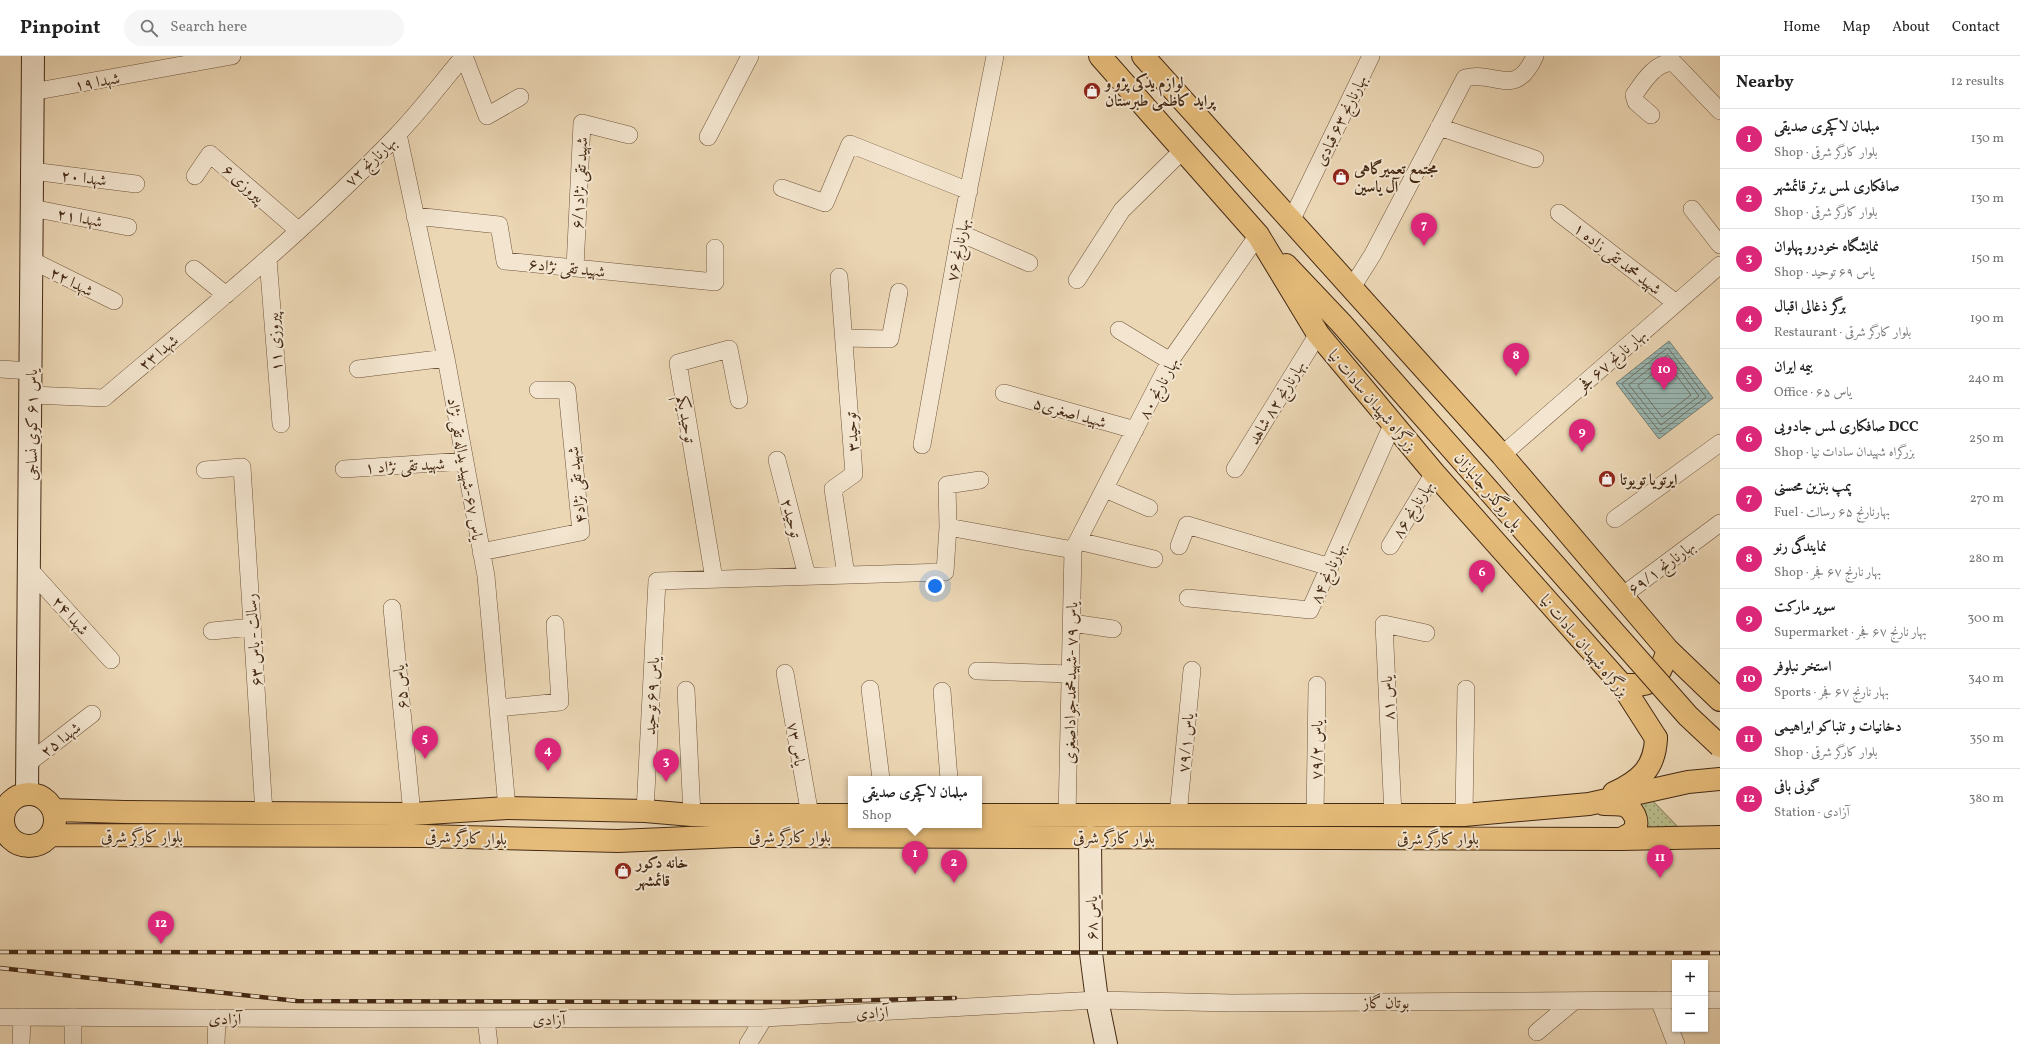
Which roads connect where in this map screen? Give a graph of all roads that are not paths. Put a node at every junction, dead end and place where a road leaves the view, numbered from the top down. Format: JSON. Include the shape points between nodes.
{"nodes":[{"id":1,"x":33,"y":56,"type":"edge"},
{"id":2,"x":232,"y":56,"type":"edge"},
{"id":3,"x":464,"y":56,"type":"edge"},
{"id":4,"x":750,"y":56,"type":"edge"},
{"id":5,"x":995,"y":56,"type":"edge"},
{"id":6,"x":1100,"y":56,"type":"edge"},
{"id":7,"x":1143,"y":56,"type":"edge"},
{"id":8,"x":1371,"y":56,"type":"edge"},
{"id":9,"x":1535,"y":56,"type":"edge"},
{"id":10,"x":32,"y":92,"type":"junction"},
{"id":11,"x":520,"y":97,"type":"dead end"},
{"id":12,"x":1720,"y":111,"type":"edge"},
{"id":13,"x":1651,"y":115,"type":"dead end"},
{"id":14,"x":1439,"y":127,"type":"junction"},
{"id":15,"x":398,"y":134,"type":"junction"},
{"id":16,"x":629,"y":135,"type":"dead end"},
{"id":17,"x":708,"y":137,"type":"dead end"},
{"id":18,"x":1184,"y":149,"type":"junction"},
{"id":19,"x":1535,"y":159,"type":"dead end"},
{"id":20,"x":32,"y":171,"type":"junction"},
{"id":21,"x":195,"y":176,"type":"dead end"},
{"id":22,"x":136,"y":184,"type":"dead end"},
{"id":23,"x":782,"y":188,"type":"dead end"},
{"id":24,"x":969,"y":191,"type":"junction"},
{"id":25,"x":32,"y":208,"type":"junction"},
{"id":26,"x":1692,"y":209,"type":"dead end"},
{"id":27,"x":1559,"y":213,"type":"dead end"},
{"id":28,"x":415,"y":216,"type":"junction"},
{"id":29,"x":1290,"y":221,"type":"junction"},
{"id":30,"x":128,"y":227,"type":"dead end"},
{"id":31,"x":298,"y":230,"type":"junction"},
{"id":32,"x":960,"y":233,"type":"junction"},
{"id":33,"x":1258,"y":235,"type":"junction"},
{"id":34,"x":1720,"y":245,"type":"edge"},
{"id":35,"x":715,"y":248,"type":"dead end"},
{"id":36,"x":268,"y":259,"type":"junction"},
{"id":37,"x":31,"y":260,"type":"junction"},
{"id":38,"x":1029,"y":263,"type":"dead end"},
{"id":39,"x":1720,"y":265,"type":"edge"},
{"id":40,"x":575,"y":268,"type":"junction"},
{"id":41,"x":194,"y":269,"type":"dead end"},
{"id":42,"x":839,"y":277,"type":"dead end"},
{"id":43,"x":1077,"y":280,"type":"dead end"},
{"id":44,"x":1351,"y":289,"type":"junction"},
{"id":45,"x":899,"y":292,"type":"dead end"},
{"id":46,"x":226,"y":295,"type":"junction"},
{"id":47,"x":114,"y":301,"type":"dead end"},
{"id":48,"x":1676,"y":304,"type":"junction"},
{"id":49,"x":1119,"y":330,"type":"dead end"},
{"id":50,"x":1318,"y":334,"type":"junction"},
{"id":51,"x":844,"y":338,"type":"junction"},
{"id":52,"x":446,"y":358,"type":"junction"},
{"id":53,"x":1170,"y":361,"type":"junction"},
{"id":54,"x":0,"y":369,"type":"edge"},
{"id":55,"x":358,"y":369,"type":"dead end"},
{"id":56,"x":31,"y":371,"type":"junction"},
{"id":57,"x":538,"y":390,"type":"dead end"},
{"id":58,"x":1004,"y":393,"type":"dead end"},
{"id":59,"x":31,"y":395,"type":"junction"},
{"id":60,"x":739,"y":400,"type":"dead end"},
{"id":61,"x":1393,"y":423,"type":"junction"},
{"id":62,"x":281,"y":424,"type":"dead end"},
{"id":63,"x":1135,"y":430,"type":"junction"},
{"id":64,"x":1720,"y":443,"type":"edge"},
{"id":65,"x":922,"y":445,"type":"dead end"},
{"id":66,"x":1502,"y":455,"type":"junction"},
{"id":67,"x":777,"y":460,"type":"dead end"},
{"id":68,"x":465,"y":462,"type":"junction"},
{"id":69,"x":344,"y":469,"type":"dead end"},
{"id":70,"x":1235,"y":469,"type":"dead end"},
{"id":71,"x":205,"y":470,"type":"dead end"},
{"id":72,"x":1434,"y":473,"type":"junction"},
{"id":73,"x":980,"y":480,"type":"dead end"},
{"id":74,"x":1105,"y":489,"type":"junction"},
{"id":75,"x":1149,"y":508,"type":"dead end"},
{"id":76,"x":1616,"y":519,"type":"dead end"},
{"id":77,"x":1720,"y":523,"type":"edge"},
{"id":78,"x":948,"y":527,"type":"junction"},
{"id":79,"x":1076,"y":546,"type":"junction"},
{"id":80,"x":1180,"y":546,"type":"dead end"},
{"id":81,"x":1390,"y":546,"type":"dead end"},
{"id":82,"x":481,"y":552,"type":"junction"},
{"id":83,"x":1154,"y":559,"type":"dead end"},
{"id":84,"x":1330,"y":567,"type":"junction"},
{"id":85,"x":30,"y":570,"type":"junction"},
{"id":86,"x":846,"y":575,"type":"junction"},
{"id":87,"x":807,"y":576,"type":"junction"},
{"id":88,"x":714,"y":579,"type":"junction"},
{"id":89,"x":1622,"y":596,"type":"junction"},
{"id":90,"x":1188,"y":598,"type":"dead end"},
{"id":91,"x":392,"y":608,"type":"dead end"},
{"id":92,"x":1072,"y":623,"type":"junction"},
{"id":93,"x":555,"y":624,"type":"dead end"},
{"id":94,"x":252,"y":627,"type":"junction"},
{"id":95,"x":1113,"y":629,"type":"dead end"},
{"id":96,"x":212,"y":631,"type":"dead end"},
{"id":97,"x":1426,"y":633,"type":"dead end"},
{"id":98,"x":1668,"y":650,"type":"junction"},
{"id":99,"x":112,"y":660,"type":"dead end"},
{"id":100,"x":977,"y":670,"type":"dead end"},
{"id":101,"x":1192,"y":670,"type":"dead end"},
{"id":102,"x":785,"y":673,"type":"dead end"},
{"id":103,"x":1070,"y":674,"type":"junction"},
{"id":104,"x":1317,"y":685,"type":"dead end"},
{"id":105,"x":1622,"y":685,"type":"junction"},
{"id":106,"x":870,"y":689,"type":"dead end"},
{"id":107,"x":686,"y":690,"type":"dead end"},
{"id":108,"x":1466,"y":690,"type":"dead end"},
{"id":109,"x":942,"y":691,"type":"dead end"},
{"id":110,"x":1720,"y":700,"type":"edge"},
{"id":111,"x":498,"y":708,"type":"junction"},
{"id":112,"x":92,"y":714,"type":"dead end"},
{"id":113,"x":1720,"y":746,"type":"edge"},
{"id":114,"x":27,"y":764,"type":"junction"},
{"id":115,"x":881,"y":776,"type":"edge"},
{"id":116,"x":949,"y":776,"type":"edge"},
{"id":117,"x":1720,"y":779,"type":"edge"},
{"id":118,"x":27,"y":793,"type":"junction"},
{"id":119,"x":1589,"y":804,"type":"junction"},
{"id":120,"x":507,"y":808,"type":"junction"},
{"id":121,"x":2,"y":809,"type":"edge"},
{"id":122,"x":54,"y":810,"type":"junction"},
{"id":123,"x":645,"y":811,"type":"junction"},
{"id":124,"x":264,"y":813,"type":"junction"},
{"id":125,"x":412,"y":814,"type":"junction"},
{"id":126,"x":692,"y":814,"type":"junction"},
{"id":127,"x":810,"y":815,"type":"junction"},
{"id":128,"x":848,"y":815,"type":"edge"},
{"id":129,"x":982,"y":815,"type":"edge"},
{"id":130,"x":1178,"y":815,"type":"junction"},
{"id":131,"x":1315,"y":815,"type":"junction"},
{"id":132,"x":1393,"y":815,"type":"junction"},
{"id":133,"x":1464,"y":815,"type":"junction"},
{"id":134,"x":1067,"y":816,"type":"junction"},
{"id":135,"x":51,"y":835,"type":"junction"},
{"id":136,"x":4,"y":836,"type":"edge"},
{"id":137,"x":1090,"y":837,"type":"junction"},
{"id":138,"x":1720,"y":837,"type":"edge"},
{"id":139,"x":1621,"y":839,"type":"junction"},
{"id":140,"x":1097,"y":1000,"type":"junction"},
{"id":141,"x":1667,"y":1000,"type":"edge"},
{"id":142,"x":1708,"y":1000,"type":"edge"},
{"id":143,"x":1720,"y":1000,"type":"edge"},
{"id":144,"x":1574,"y":1001,"type":"junction"},
{"id":145,"x":0,"y":1017,"type":"edge"},
{"id":146,"x":22,"y":1017,"type":"junction"},
{"id":147,"x":73,"y":1017,"type":"junction"},
{"id":148,"x":217,"y":1018,"type":"junction"},
{"id":149,"x":764,"y":1018,"type":"junction"},
{"id":150,"x":486,"y":1019,"type":"junction"},
{"id":151,"x":1537,"y":1032,"type":"dead end"},
{"id":152,"x":21,"y":1044,"type":"edge"},
{"id":153,"x":73,"y":1044,"type":"edge"},
{"id":154,"x":216,"y":1044,"type":"edge"},
{"id":155,"x":489,"y":1044,"type":"edge"},
{"id":156,"x":748,"y":1044,"type":"edge"},
{"id":157,"x":1106,"y":1044,"type":"edge"},
{"id":158,"x":1676,"y":1044,"type":"edge"}],
"edges":[{"from":1,"to":10,"type":"street","name":"یاس ۶۱ کوی نساجی"},
{"from":2,"to":10,"type":"street","name":"شهدا ۱۹"},
{"from":3,"to":11,"type":"street","via":[[487,116]]},
{"from":3,"to":15,"type":"street","name":"بهارنارنج ۷۲"},
{"from":4,"to":17,"type":"street"},
{"from":5,"to":24,"type":"street","name":"بهارنارنج ۷۶"},
{"from":6,"to":18,"type":"main road","name":"بزرگراه شهیدان سادات نیا"},
{"from":7,"to":29,"type":"main road"},
{"from":8,"to":29,"type":"street","name":"بهارنارنج ۶۳ قبادی"},
{"from":9,"to":14,"type":"street","via":[[1529,70],[1518,79],[1509,81],[1474,76],[1465,78]]},
{"from":10,"to":20,"type":"street","name":"یاس ۶۱ کوی نساجی"},
{"from":12,"to":13,"type":"street","via":[[1674,63],[1666,62],[1659,66],[1634,95],[1636,102]]},
{"from":14,"to":19,"type":"street"},
{"from":14,"to":44,"type":"street","via":[[1373,254]]},
{"from":15,"to":28,"type":"street","name":"یاس ۶۷-شهید یداله تقی نژاد"},
{"from":15,"to":31,"type":"street","name":"بهارنارنج ۷۲"},
{"from":16,"to":40,"type":"street","name":"شهید تقی نژاد۶/۱","via":[[582,123]]},
{"from":18,"to":33,"type":"main road","name":"بزرگراه شهیدان سادات نیا"},
{"from":18,"to":43,"type":"street","via":[[1122,210]]},
{"from":20,"to":22,"type":"street","name":"شهدا ۲۰"},
{"from":20,"to":25,"type":"street","name":"یاس ۶۱ کوی نساجی"},
{"from":21,"to":31,"type":"street","name":"پیروزی ۶","via":[[210,154]]},
{"from":23,"to":24,"type":"street","via":[[825,203],[850,144]]},
{"from":24,"to":32,"type":"street","name":"بهارنارنج ۷۶"},
{"from":25,"to":30,"type":"street","name":"شهدا ۲۱"},
{"from":25,"to":37,"type":"street","name":"یاس ۶۱ کوی نساجی"},
{"from":26,"to":34,"type":"street"},
{"from":27,"to":48,"type":"street","name":"شهید محمد تقی زاده ۱"},
{"from":28,"to":40,"type":"street","name":"شهید تقی نژاد۶","via":[[499,225],[505,261]]},
{"from":28,"to":52,"type":"street","name":"یاس ۶۷-شهید یداله تقی نژاد"},
{"from":29,"to":44,"type":"main road"},
{"from":31,"to":36,"type":"street","name":"بهارنارنج ۷۲"},
{"from":32,"to":38,"type":"street"},
{"from":32,"to":65,"type":"street","name":"بهارنارنج ۷۶"},
{"from":33,"to":50,"type":"main road","name":"بزرگراه شهیدان سادات نیا"},
{"from":33,"to":53,"type":"street","name":"بهار نارنج ۸۰"},
{"from":33,"to":113,"type":"main road","name":"پل روگذر جانبازان","bridge":true,"via":[[1346,328],[1688,716]]},
{"from":35,"to":40,"type":"street","name":"شهید تقی نژاد۶","via":[[715,282]]},
{"from":36,"to":46,"type":"street","name":"شهدا ۲۳"},
{"from":36,"to":62,"type":"street","name":"پیروزی ۱۱"},
{"from":37,"to":47,"type":"street","name":"شهدا ۲۲"},
{"from":37,"to":56,"type":"street","name":"یاس ۶۱ کوی نساجی"},
{"from":39,"to":48,"type":"street","name":"بهار نارنج ۶۷ فجر"},
{"from":41,"to":46,"type":"street"},
{"from":42,"to":51,"type":"street","name":"توحید۳"},
{"from":44,"to":66,"type":"main road"},
{"from":45,"to":51,"type":"street","via":[[890,339]]},
{"from":46,"to":59,"type":"street","name":"شهدا ۲۳","via":[[104,398]]},
{"from":48,"to":66,"type":"street","name":"بهار نارنج ۶۷ فجر"},
{"from":49,"to":53,"type":"street"},
{"from":50,"to":61,"type":"main road","name":"بزرگراه شهیدان سادات نیا"},
{"from":50,"to":70,"type":"street","name":"بهارنارنج ۸۲ شاهد"},
{"from":51,"to":86,"type":"street","name":"توحید۳","via":[[854,474],[833,489]]},
{"from":52,"to":55,"type":"street"},
{"from":52,"to":68,"type":"street","name":"یاس ۶۷-شهید یداله تقی نژاد"},
{"from":53,"to":63,"type":"street","name":"بهار نارنج ۸۰"},
{"from":54,"to":56,"type":"street"},
{"from":56,"to":59,"type":"street","name":"یاس ۶۱ کوی نساجی"},
{"from":57,"to":82,"type":"street","name":"شهید تقی نژاد۴","via":[[567,390],[581,532]]},
{"from":58,"to":63,"type":"street","name":"شهید اصغری۵"},
{"from":59,"to":85,"type":"street","name":"یاس ۶۱ کوی نساجی"},
{"from":60,"to":88,"type":"street","name":"توحید یکم","via":[[729,350],[678,363]]},
{"from":61,"to":72,"type":"main road","name":"بزرگراه شهیدان سادات نیا"},
{"from":61,"to":84,"type":"street","name":"بهارنارنج ۸۴"},
{"from":63,"to":74,"type":"street","name":"بهار نارنج ۸۰"},
{"from":64,"to":76,"type":"street"},
{"from":66,"to":89,"type":"main road"},
{"from":67,"to":87,"type":"street","name":"توحید۲"},
{"from":68,"to":69,"type":"street","name":"شهید تقی نژاد ۱"},
{"from":68,"to":82,"type":"street","name":"یاس ۶۷-شهید یداله تقی نژاد"},
{"from":71,"to":94,"type":"street","name":"رسالت - یاس ۶۳","via":[[242,467]]},
{"from":72,"to":81,"type":"street","name":"بهارنارنج ۸۶"},
{"from":72,"to":105,"type":"main road","name":"بزرگراه شهیدان سادات نیا"},
{"from":73,"to":78,"type":"street","via":[[947,485]]},
{"from":74,"to":75,"type":"street"},
{"from":74,"to":79,"type":"street","name":"بهار نارنج ۸۰"},
{"from":77,"to":89,"type":"street","name":"بهارنارنج ۶۹/۱"},
{"from":78,"to":79,"type":"street"},
{"from":78,"to":86,"type":"street","via":[[945,572]]},
{"from":79,"to":83,"type":"street"},
{"from":79,"to":92,"type":"street","name":"یاس ۷۹ -شهیدمحمدجواداصغری"},
{"from":80,"to":84,"type":"street","via":[[1187,525]]},
{"from":82,"to":111,"type":"street","name":"یاس ۶۷-شهید یداله تقی نژاد","via":[[486,576]]},
{"from":84,"to":90,"type":"street","name":"بهارنارنج ۸۴","via":[[1310,610]]},
{"from":85,"to":99,"type":"street","name":"شهدا ۲۴"},
{"from":85,"to":114,"type":"street","name":"یاس ۶۱ کوی نساجی"},
{"from":86,"to":87,"type":"street"},
{"from":87,"to":88,"type":"street"},
{"from":88,"to":123,"type":"street","name":"یاس ۶۹ توحید","via":[[657,581]]},
{"from":89,"to":98,"type":"main road"},
{"from":91,"to":125,"type":"street","name":"یاس ۶۵"},
{"from":92,"to":95,"type":"street"},
{"from":92,"to":103,"type":"street","name":"یاس ۷۹ -شهیدمحمدجواداصغری"},
{"from":93,"to":111,"type":"street","via":[[560,702]]},
{"from":94,"to":96,"type":"street"},
{"from":94,"to":124,"type":"street","name":"رسالت - یاس ۶۳"},
{"from":97,"to":132,"type":"street","name":"یاس ۸۱","via":[[1384,624]]},
{"from":98,"to":105,"type":"main road","via":[[1662,669],[1654,680],[1644,685]]},
{"from":98,"to":110,"type":"main road"},
{"from":100,"to":103,"type":"street"},
{"from":101,"to":130,"type":"street","name":"یاس ۷۹/۱"},
{"from":102,"to":127,"type":"street","name":"یاس ۷۳"},
{"from":103,"to":134,"type":"street","name":"یاس ۷۹ -شهیدمحمدجواداصغری"},
{"from":104,"to":131,"type":"street","name":"یاس ۷۹/۲"},
{"from":105,"to":119,"type":"main road","name":"بزرگراه شهیدان سادات نیا","via":[[1656,738],[1653,757],[1642,776],[1626,788]]},
{"from":106,"to":115,"type":"street"},
{"from":107,"to":126,"type":"street"},
{"from":108,"to":133,"type":"street"},
{"from":109,"to":116,"type":"street"},
{"from":111,"to":120,"type":"street","name":"یاس ۶۷-شهید یداله تقی نژاد"},
{"from":112,"to":114,"type":"street","name":"شهدا ۲۵"},
{"from":114,"to":118,"type":"street","name":"یاس ۶۱ کوی نساجی"},
{"from":117,"to":119,"type":"main road","name":"بلوار کارگر شرقی","via":[[1688,782]]},
{"from":118,"to":121,"type":"main road","via":[[14,798]]},
{"from":118,"to":122,"type":"main road","via":[[48,800]]},
{"from":119,"to":133,"type":"main road","name":"بلوار کارگر شرقی"},
{"from":119,"to":139,"type":"main road","via":[[1623,805],[1632,811],[1636,820],[1635,829]]},
{"from":120,"to":123,"type":"main road","name":"بلوار کارگر شرقی"},
{"from":120,"to":125,"type":"main road","name":"بلوار کارگر شرقی"},
{"from":121,"to":136,"type":"main road"},
{"from":122,"to":124,"type":"main road","name":"بلوار کارگر شرقی"},
{"from":122,"to":135,"type":"main road","via":[[55,823]]},
{"from":123,"to":126,"type":"main road","name":"بلوار کارگر شرقی"},
{"from":124,"to":125,"type":"main road","name":"بلوار کارگر شرقی"},
{"from":126,"to":127,"type":"main road","name":"بلوار کارگر شرقی"},
{"from":127,"to":128,"type":"main road","name":"بلوار کارگر شرقی"},
{"from":129,"to":134,"type":"main road","name":"بلوار کارگر شرقی"},
{"from":130,"to":131,"type":"main road","name":"بلوار کارگر شرقی"},
{"from":130,"to":134,"type":"main road","name":"بلوار کارگر شرقی"},
{"from":131,"to":132,"type":"main road","name":"بلوار کارگر شرقی"},
{"from":132,"to":133,"type":"main road","name":"بلوار کارگر شرقی"},
{"from":135,"to":136,"type":"main road","via":[[42,843],[30,847]]},
{"from":135,"to":137,"type":"main road","name":"بلوار کارگر شرقی","via":[[424,836],[618,841],[735,836]]},
{"from":137,"to":139,"type":"main road","name":"بلوار کارگر شرقی"},
{"from":137,"to":140,"type":"street","name":"یاس ۶۸","via":[[1091,953]]},
{"from":138,"to":139,"type":"main road","name":"بلوار کارگر شرقی"},
{"from":140,"to":144,"type":"street","name":"بوتان گاز","via":[[1232,1003]]},
{"from":140,"to":149,"type":"street","name":"آزادی"},
{"from":140,"to":157,"type":"street","name":"یاس ۶۸"},
{"from":141,"to":144,"type":"street","name":"بوتان گاز"},
{"from":141,"to":158,"type":"street"},
{"from":142,"to":143,"type":"street"},
{"from":144,"to":151,"type":"street"},
{"from":145,"to":146,"type":"street","name":"آزادی"},
{"from":146,"to":147,"type":"street","name":"آزادی"},
{"from":146,"to":152,"type":"street"},
{"from":147,"to":148,"type":"street","name":"آزادی"},
{"from":147,"to":153,"type":"street"},
{"from":148,"to":150,"type":"street","name":"آزادی"},
{"from":148,"to":154,"type":"street"},
{"from":149,"to":150,"type":"street","name":"آزادی"},
{"from":149,"to":156,"type":"street"},
{"from":150,"to":155,"type":"street"}]}
